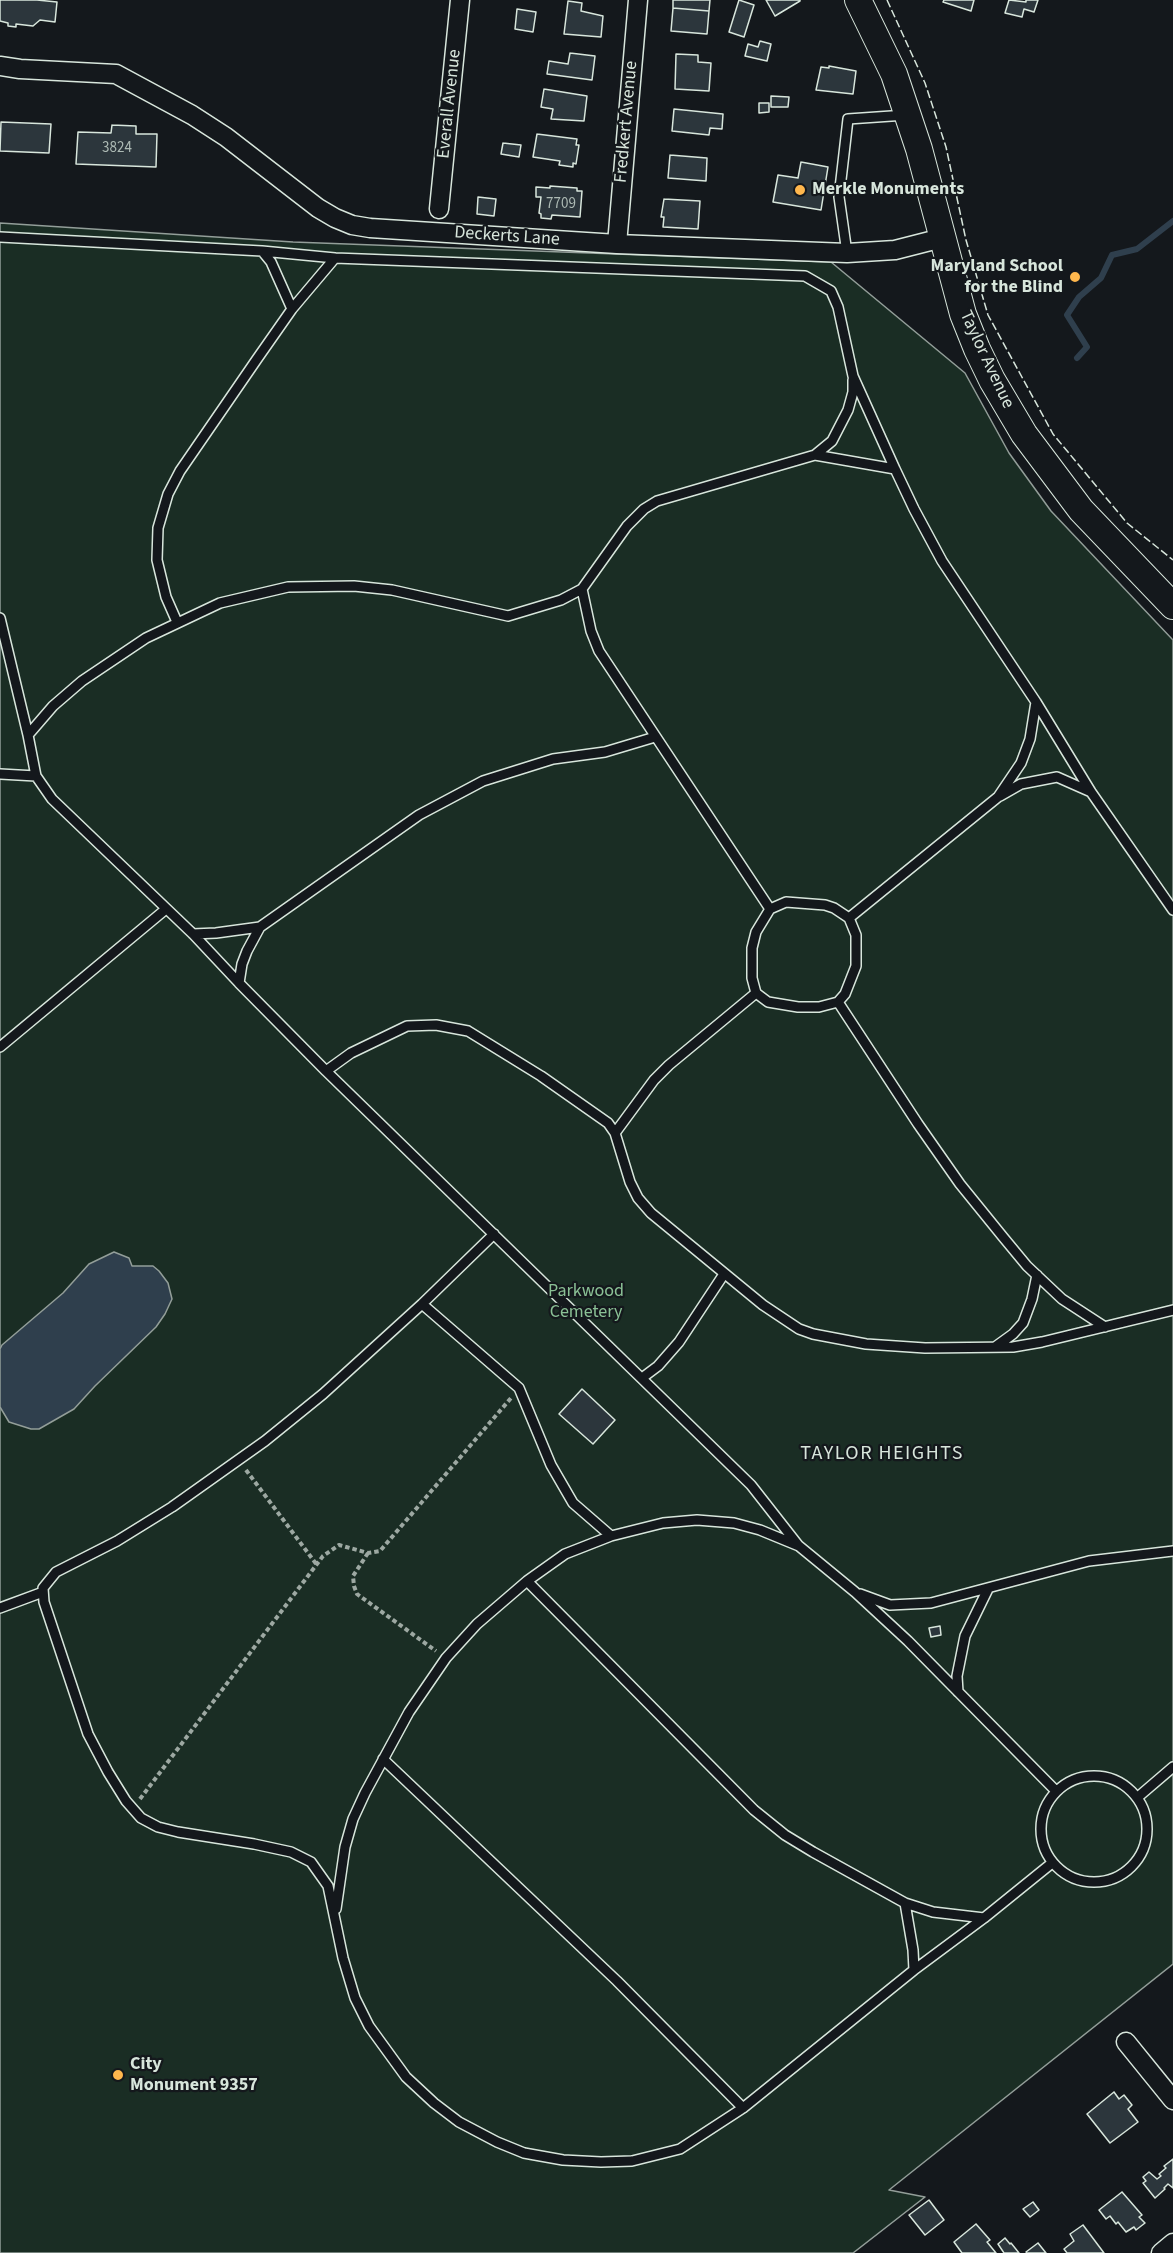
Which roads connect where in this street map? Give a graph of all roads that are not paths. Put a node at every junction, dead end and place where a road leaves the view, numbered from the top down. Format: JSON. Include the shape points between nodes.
{"nodes":[{"id":1,"x":460,"y":0,"type":"edge"},
{"id":2,"x":638,"y":0,"type":"edge"},
{"id":3,"x":858,"y":0,"type":"edge"},
{"id":4,"x":0,"y":66,"type":"edge"},
{"id":5,"x":908,"y":114,"type":"junction"},
{"id":6,"x":440,"y":208,"type":"dead end"},
{"id":7,"x":0,"y":237,"type":"edge"},
{"id":8,"x":942,"y":238,"type":"junction"},
{"id":9,"x":617,"y":244,"type":"junction"},
{"id":10,"x":262,"y":251,"type":"junction"},
{"id":11,"x":847,"y":253,"type":"junction"},
{"id":12,"x":334,"y":258,"type":"junction"},
{"id":13,"x":292,"y":309,"type":"junction"},
{"id":14,"x":853,"y":376,"type":"junction"},
{"id":15,"x":815,"y":455,"type":"junction"},
{"id":16,"x":896,"y":469,"type":"junction"},
{"id":17,"x":582,"y":589,"type":"junction"},
{"id":18,"x":1173,"y":606,"type":"edge"},
{"id":19,"x":0,"y":618,"type":"edge"},
{"id":20,"x":177,"y":622,"type":"junction"},
{"id":21,"x":1036,"y":702,"type":"junction"},
{"id":22,"x":28,"y":735,"type":"junction"},
{"id":23,"x":655,"y":737,"type":"junction"},
{"id":24,"x":0,"y":774,"type":"edge"},
{"id":25,"x":36,"y":776,"type":"junction"},
{"id":26,"x":1091,"y":792,"type":"junction"},
{"id":27,"x":998,"y":797,"type":"junction"},
{"id":28,"x":166,"y":909,"type":"junction"},
{"id":29,"x":770,"y":909,"type":"junction"},
{"id":30,"x":1173,"y":910,"type":"edge"},
{"id":31,"x":849,"y":918,"type":"junction"},
{"id":32,"x":260,"y":927,"type":"junction"},
{"id":33,"x":194,"y":933,"type":"junction"},
{"id":34,"x":239,"y":983,"type":"junction"},
{"id":35,"x":756,"y":993,"type":"junction"},
{"id":36,"x":838,"y":1002,"type":"junction"},
{"id":37,"x":0,"y":1047,"type":"edge"},
{"id":38,"x":326,"y":1071,"type":"junction"},
{"id":39,"x":615,"y":1133,"type":"junction"},
{"id":40,"x":494,"y":1234,"type":"junction"},
{"id":41,"x":724,"y":1274,"type":"junction"},
{"id":42,"x":1037,"y":1275,"type":"junction"},
{"id":43,"x":423,"y":1304,"type":"junction"},
{"id":44,"x":1173,"y":1310,"type":"edge"},
{"id":45,"x":1105,"y":1327,"type":"junction"},
{"id":46,"x":996,"y":1347,"type":"junction"},
{"id":47,"x":642,"y":1378,"type":"junction"},
{"id":48,"x":611,"y":1536,"type":"junction"},
{"id":49,"x":799,"y":1546,"type":"junction"},
{"id":50,"x":1173,"y":1551,"type":"edge"},
{"id":51,"x":527,"y":1581,"type":"junction"},
{"id":52,"x":988,"y":1589,"type":"junction"},
{"id":53,"x":43,"y":1592,"type":"junction"},
{"id":54,"x":855,"y":1592,"type":"junction"},
{"id":55,"x":0,"y":1608,"type":"edge"},
{"id":56,"x":958,"y":1692,"type":"junction"},
{"id":57,"x":383,"y":1759,"type":"junction"},
{"id":58,"x":1173,"y":1767,"type":"edge"},
{"id":59,"x":1056,"y":1791,"type":"junction"},
{"id":60,"x":1138,"y":1797,"type":"junction"},
{"id":61,"x":1052,"y":1863,"type":"junction"},
{"id":62,"x":905,"y":1903,"type":"junction"},
{"id":63,"x":336,"y":1915,"type":"junction"},
{"id":64,"x":984,"y":1918,"type":"junction"},
{"id":65,"x":914,"y":1970,"type":"junction"},
{"id":66,"x":1126,"y":2042,"type":"dead end"},
{"id":67,"x":1173,"y":2100,"type":"edge"},
{"id":68,"x":743,"y":2108,"type":"junction"},
{"id":69,"x":1173,"y":2244,"type":"edge"},
{"id":70,"x":1161,"y":2253,"type":"edge"}],
"edges":[{"from":1,"to":6,"type":"street","name":"Everall Avenue"},
{"from":2,"to":9,"type":"street","name":"Fredkert Avenue"},
{"from":3,"to":5,"type":"main road","name":"Taylor Avenue","via":[[894,74]]},
{"from":4,"to":9,"type":"street","name":"Deckerts Lane","via":[[116,74],[192,115],[318,208],[352,225]]},
{"from":5,"to":8,"type":"main road","name":"Taylor Avenue"},
{"from":5,"to":11,"type":"lane","via":[[848,118],[839,198]]},
{"from":7,"to":10,"type":"lane"},
{"from":8,"to":11,"type":"street","name":"Deckerts Lane","via":[[895,250]]},
{"from":8,"to":18,"type":"main road","name":"Taylor Avenue","via":[[977,349],[1024,434],[1081,510]]},
{"from":9,"to":11,"type":"street","name":"Deckerts Lane"},
{"from":10,"to":12,"type":"lane"},
{"from":10,"to":13,"type":"lane","via":[[279,277]]},
{"from":12,"to":13,"type":"lane"},
{"from":12,"to":14,"type":"lane","via":[[805,276],[831,291]]},
{"from":13,"to":20,"type":"lane","via":[[180,471],[163,509],[157,560]]},
{"from":14,"to":15,"type":"lane","via":[[848,410],[832,441]]},
{"from":14,"to":16,"type":"lane"},
{"from":15,"to":16,"type":"lane"},
{"from":15,"to":17,"type":"lane","via":[[657,501],[627,526]]},
{"from":16,"to":21,"type":"lane","via":[[942,561]]},
{"from":17,"to":20,"type":"lane","via":[[561,600],[508,616],[393,590],[288,587],[220,603]]},
{"from":17,"to":23,"type":"lane","via":[[599,651]]},
{"from":19,"to":22,"type":"lane"},
{"from":20,"to":22,"type":"lane","via":[[82,681]]},
{"from":21,"to":26,"type":"lane"},
{"from":21,"to":27,"type":"lane","via":[[1030,740],[1021,763]]},
{"from":22,"to":25,"type":"lane"},
{"from":23,"to":29,"type":"lane"},
{"from":23,"to":32,"type":"lane","via":[[605,752],[553,759],[483,781],[418,815]]},
{"from":24,"to":25,"type":"lane"},
{"from":25,"to":28,"type":"lane","via":[[52,799]]},
{"from":26,"to":27,"type":"lane","via":[[1057,777],[1021,784]]},
{"from":26,"to":30,"type":"lane"},
{"from":27,"to":31,"type":"lane"},
{"from":28,"to":33,"type":"lane"},
{"from":28,"to":37,"type":"lane"},
{"from":29,"to":31,"type":"lane","via":[[786,902],[825,904]]},
{"from":29,"to":35,"type":"lane","via":[[756,932],[752,948]]},
{"from":31,"to":36,"type":"lane","via":[[856,935],[856,966]]},
{"from":32,"to":33,"type":"lane"},
{"from":32,"to":34,"type":"lane","via":[[242,964]]},
{"from":33,"to":34,"type":"lane"},
{"from":34,"to":38,"type":"lane"},
{"from":35,"to":36,"type":"lane","via":[[768,1002],[798,1007]]},
{"from":35,"to":39,"type":"lane","via":[[669,1065]]},
{"from":36,"to":42,"type":"lane","via":[[960,1184]]},
{"from":38,"to":39,"type":"lane","via":[[351,1053],[407,1026],[452,1027],[494,1045],[608,1123]]},
{"from":38,"to":40,"type":"lane"},
{"from":39,"to":41,"type":"lane","via":[[624,1169],[638,1198]]},
{"from":40,"to":43,"type":"lane"},
{"from":40,"to":47,"type":"lane"},
{"from":41,"to":46,"type":"lane","via":[[784,1320],[813,1334],[866,1344]]},
{"from":41,"to":47,"type":"lane","via":[[679,1342]]},
{"from":42,"to":45,"type":"lane","via":[[1062,1299]]},
{"from":42,"to":46,"type":"lane","via":[[1023,1323]]},
{"from":43,"to":48,"type":"lane","via":[[519,1388],[551,1465],[573,1503]]},
{"from":43,"to":53,"type":"lane","via":[[323,1394],[239,1460],[117,1541],[56,1572]]},
{"from":44,"to":45,"type":"lane"},
{"from":45,"to":46,"type":"lane","via":[[1042,1342]]},
{"from":47,"to":49,"type":"lane","via":[[751,1485]]},
{"from":48,"to":49,"type":"lane","via":[[663,1522],[697,1520],[734,1523]]},
{"from":48,"to":51,"type":"lane","via":[[564,1554]]},
{"from":49,"to":54,"type":"lane"},
{"from":50,"to":52,"type":"lane","via":[[1089,1561]]},
{"from":51,"to":57,"type":"lane","via":[[477,1624],[446,1658]]},
{"from":51,"to":62,"type":"lane","via":[[754,1810],[813,1852]]},
{"from":52,"to":54,"type":"lane","via":[[931,1603],[890,1605]]},
{"from":52,"to":56,"type":"lane","via":[[965,1636]]},
{"from":53,"to":55,"type":"lane"},
{"from":53,"to":63,"type":"lane","via":[[88,1734],[108,1772],[141,1818],[168,1830],[300,1856],[311,1862],[328,1886]]},
{"from":54,"to":56,"type":"lane"},
{"from":56,"to":59,"type":"lane"},
{"from":57,"to":63,"type":"lane","via":[[365,1793],[345,1847]]},
{"from":57,"to":68,"type":"lane"},
{"from":58,"to":60,"type":"lane"},
{"from":59,"to":60,"type":"lane","via":[[1069,1781],[1099,1775],[1127,1786]]},
{"from":59,"to":61,"type":"lane","via":[[1045,1807],[1040,1826],[1045,1852]]},
{"from":60,"to":61,"type":"lane","via":[[1147,1820],[1146,1845],[1139,1860],[1127,1871],[1113,1880],[1096,1883],[1080,1881]]},
{"from":61,"to":64,"type":"lane"},
{"from":62,"to":64,"type":"lane","via":[[933,1912]]},
{"from":62,"to":65,"type":"lane"},
{"from":63,"to":68,"type":"lane","via":[[355,1998],[390,2057],[434,2103],[497,2142],[524,2153],[563,2160],[632,2161],[680,2149]]},
{"from":64,"to":65,"type":"lane"},
{"from":65,"to":68,"type":"lane"},
{"from":66,"to":67,"type":"street"},
{"from":69,"to":70,"type":"street"}]}
